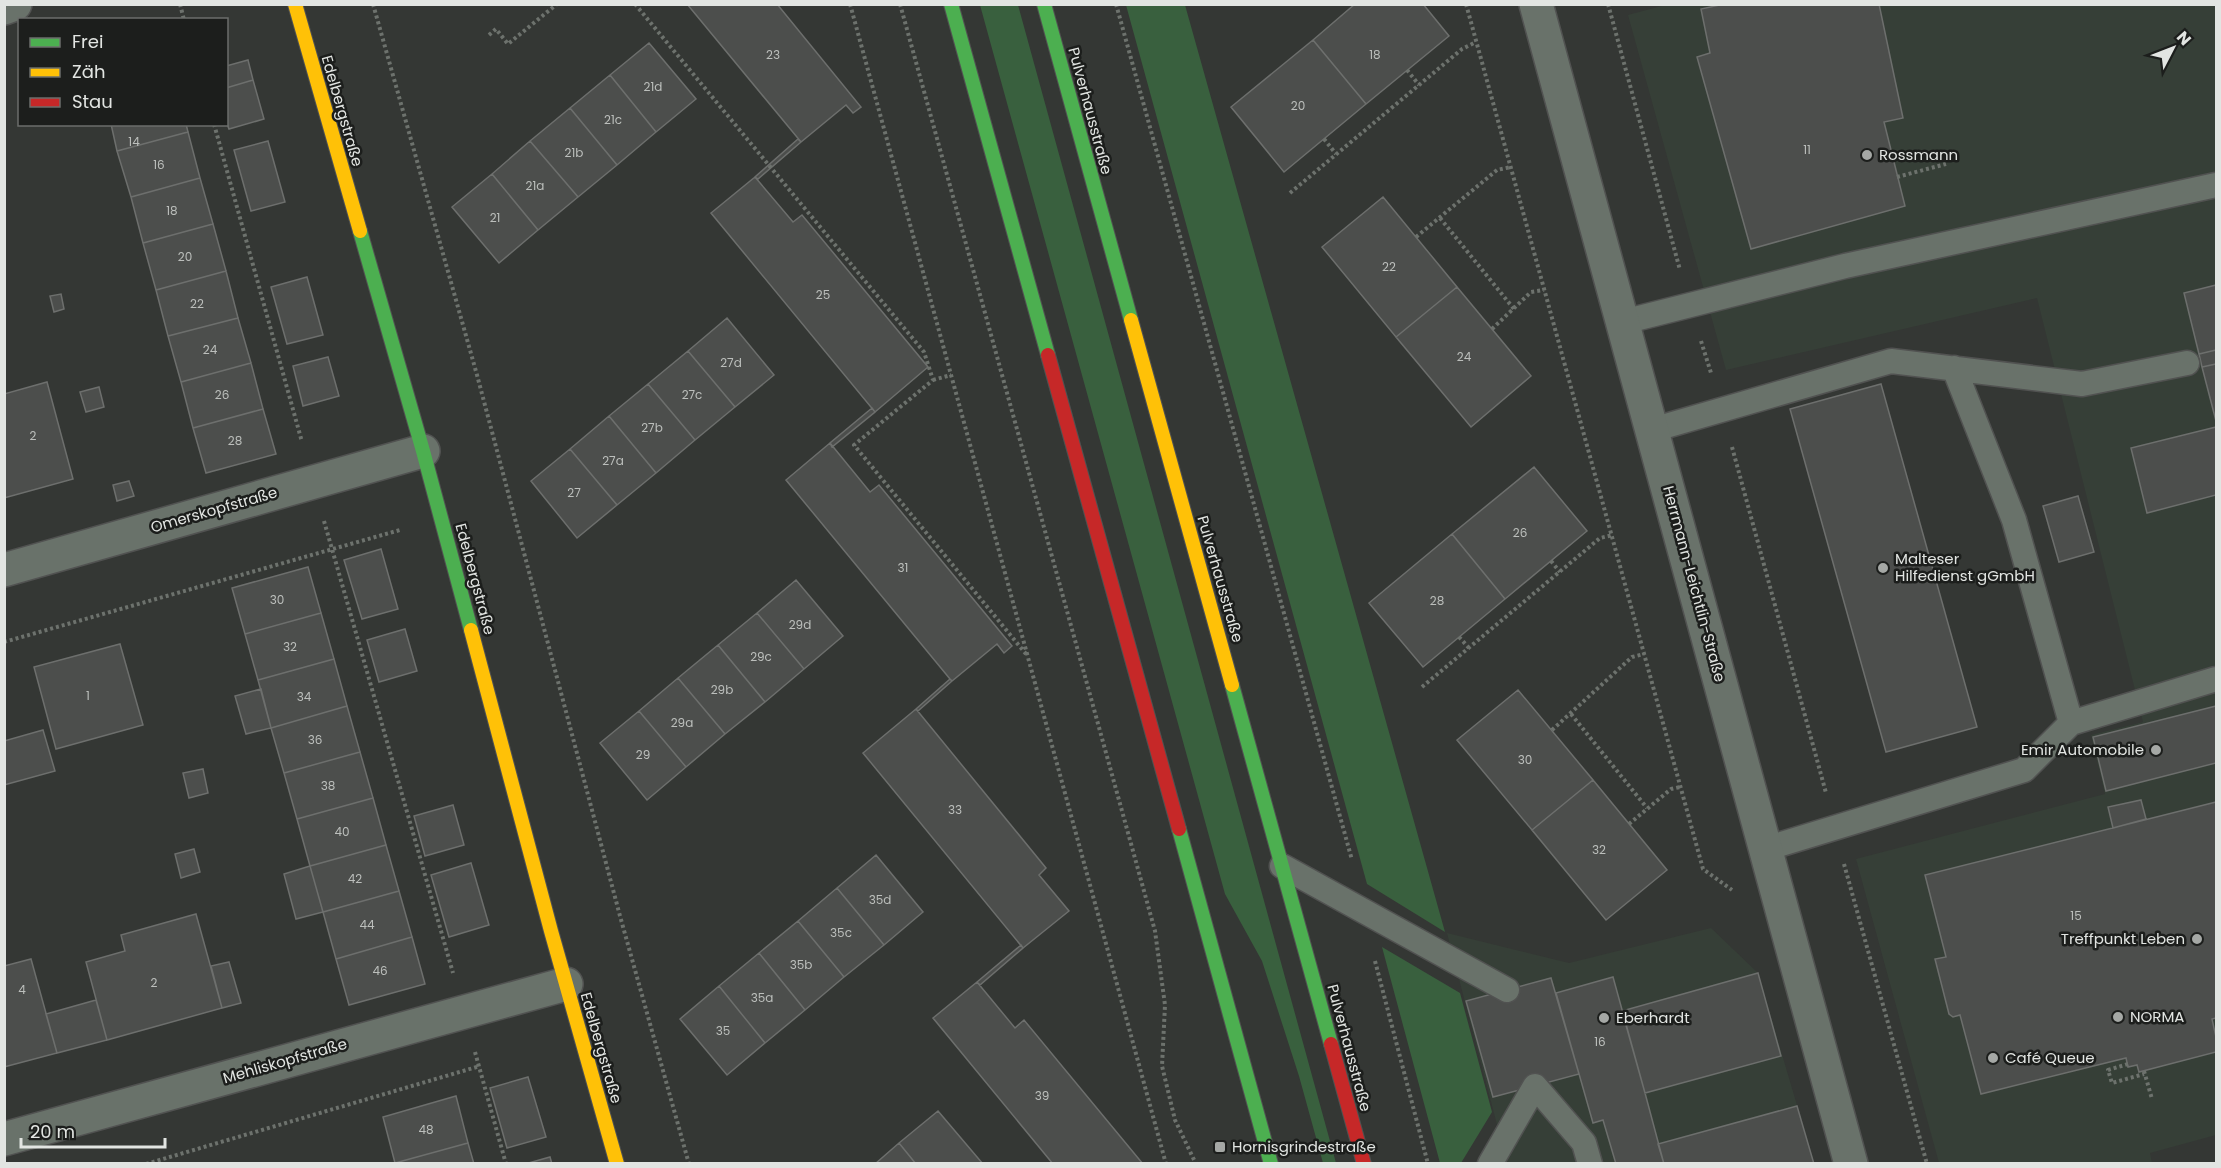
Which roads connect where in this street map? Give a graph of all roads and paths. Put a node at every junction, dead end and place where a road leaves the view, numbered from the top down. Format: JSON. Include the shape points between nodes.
{"nodes":[{"id":1,"x":15,"y":4,"type":"edge"},
{"id":2,"x":295,"y":4,"type":"edge"},
{"id":3,"x":373,"y":4,"type":"edge"},
{"id":4,"x":557,"y":4,"type":"edge"},
{"id":5,"x":635,"y":4,"type":"edge"},
{"id":6,"x":850,"y":4,"type":"edge"},
{"id":7,"x":900,"y":4,"type":"edge"},
{"id":8,"x":951,"y":4,"type":"edge"},
{"id":9,"x":1044,"y":4,"type":"edge"},
{"id":10,"x":1116,"y":4,"type":"edge"},
{"id":11,"x":1466,"y":4,"type":"edge"},
{"id":12,"x":1536,"y":4,"type":"edge"},
{"id":13,"x":1608,"y":4,"type":"edge"},
{"id":14,"x":4,"y":8,"type":"edge"},
{"id":15,"x":489,"y":35,"type":"dead end"},
{"id":16,"x":1476,"y":42,"type":"junction"},
{"id":17,"x":1407,"y":70,"type":"dead end"},
{"id":18,"x":1419,"y":86,"type":"junction"},
{"id":19,"x":214,"y":126,"type":"edge"},
{"id":20,"x":1324,"y":139,"type":"dead end"},
{"id":21,"x":1336,"y":154,"type":"junction"},
{"id":22,"x":1946,"y":164,"type":"dead end"},
{"id":23,"x":1511,"y":167,"type":"junction"},
{"id":24,"x":1898,"y":177,"type":"dead end"},
{"id":25,"x":2217,"y":185,"type":"edge"},
{"id":26,"x":1290,"y":193,"type":"dead end"},
{"id":27,"x":1440,"y":218,"type":"junction"},
{"id":28,"x":1416,"y":237,"type":"dead end"},
{"id":29,"x":1544,"y":290,"type":"junction"},
{"id":30,"x":1690,"y":305,"type":"junction"},
{"id":31,"x":1514,"y":309,"type":"junction"},
{"id":32,"x":1623,"y":322,"type":"junction"},
{"id":33,"x":1492,"y":329,"type":"dead end"},
{"id":34,"x":2187,"y":363,"type":"dead end"},
{"id":35,"x":1954,"y":369,"type":"junction"},
{"id":36,"x":951,"y":375,"type":"junction"},
{"id":37,"x":933,"y":380,"type":"junction"},
{"id":38,"x":1722,"y":410,"type":"junction"},
{"id":39,"x":1652,"y":430,"type":"junction"},
{"id":40,"x":423,"y":451,"type":"junction"},
{"id":41,"x":313,"y":482,"type":"junction"},
{"id":42,"x":441,"y":518,"type":"junction"},
{"id":43,"x":1613,"y":535,"type":"junction"},
{"id":44,"x":332,"y":549,"type":"junction"},
{"id":45,"x":1551,"y":561,"type":"dead end"},
{"id":46,"x":4,"y":570,"type":"edge"},
{"id":47,"x":1560,"y":572,"type":"junction"},
{"id":48,"x":1459,"y":637,"type":"dead end"},
{"id":49,"x":4,"y":642,"type":"edge"},
{"id":50,"x":1469,"y":648,"type":"junction"},
{"id":51,"x":1644,"y":654,"type":"junction"},
{"id":52,"x":1028,"y":656,"type":"junction"},
{"id":53,"x":2217,"y":679,"type":"edge"},
{"id":54,"x":1422,"y":687,"type":"dead end"},
{"id":55,"x":1571,"y":714,"type":"junction"},
{"id":56,"x":2072,"y":723,"type":"junction"},
{"id":57,"x":1552,"y":730,"type":"dead end"},
{"id":58,"x":1680,"y":787,"type":"junction"},
{"id":59,"x":1647,"y":808,"type":"junction"},
{"id":60,"x":1629,"y":824,"type":"dead end"},
{"id":61,"x":1835,"y":828,"type":"junction"},
{"id":62,"x":1765,"y":849,"type":"junction"},
{"id":63,"x":1282,"y":866,"type":"junction"},
{"id":64,"x":1362,"y":910,"type":"junction"},
{"id":65,"x":1784,"y":916,"type":"junction"},
{"id":66,"x":566,"y":984,"type":"junction"},
{"id":67,"x":1507,"y":990,"type":"dead end"},
{"id":68,"x":464,"y":1011,"type":"junction"},
{"id":69,"x":2128,"y":1064,"type":"dead end"},
{"id":70,"x":480,"y":1066,"type":"junction"},
{"id":71,"x":2152,"y":1099,"type":"dead end"},
{"id":72,"x":4,"y":1139,"type":"edge"},
{"id":73,"x":146,"y":1164,"type":"edge"},
{"id":74,"x":506,"y":1164,"type":"edge"},
{"id":75,"x":617,"y":1164,"type":"edge"},
{"id":76,"x":688,"y":1164,"type":"edge"},
{"id":77,"x":1166,"y":1164,"type":"edge"},
{"id":78,"x":1196,"y":1164,"type":"edge"},
{"id":79,"x":1271,"y":1164,"type":"edge"},
{"id":80,"x":1364,"y":1164,"type":"edge"},
{"id":81,"x":1428,"y":1164,"type":"edge"},
{"id":82,"x":1490,"y":1164,"type":"edge"},
{"id":83,"x":1590,"y":1164,"type":"edge"},
{"id":84,"x":1851,"y":1164,"type":"edge"},
{"id":85,"x":1927,"y":1164,"type":"edge"}],
"edges":[{"from":1,"to":14,"type":"street"},
{"from":2,"to":40,"type":"main road","name":"Edelbergstraße"},
{"from":3,"to":76,"type":"path","via":[[480,386]]},
{"from":4,"to":15,"type":"path","via":[[508,44],[496,29]]},
{"from":5,"to":37,"type":"path","via":[[924,352]]},
{"from":6,"to":36,"type":"path"},
{"from":7,"to":78,"type":"path","via":[[1155,931],[1165,1005],[1162,1066],[1175,1120]]},
{"from":8,"to":79,"type":"main road"},
{"from":9,"to":63,"type":"main road","name":"Pulverhausstraße"},
{"from":10,"to":64,"type":"path","via":[[1356,876]]},
{"from":11,"to":16,"type":"path"},
{"from":12,"to":32,"type":"street","name":"Herrmann-Leichtlin-Straße"},
{"from":13,"to":30,"type":"path"},
{"from":16,"to":18,"type":"path","via":[[1462,49]]},
{"from":16,"to":23,"type":"path"},
{"from":17,"to":18,"type":"path"},
{"from":18,"to":21,"type":"path"},
{"from":19,"to":41,"type":"path"},
{"from":20,"to":21,"type":"path"},
{"from":21,"to":26,"type":"path"},
{"from":22,"to":24,"type":"path"},
{"from":23,"to":27,"type":"path","via":[[1497,170]]},
{"from":23,"to":29,"type":"path"},
{"from":25,"to":30,"type":"lane","via":[[1845,266]]},
{"from":27,"to":28,"type":"path"},
{"from":27,"to":31,"type":"path"},
{"from":29,"to":31,"type":"path","via":[[1532,292]]},
{"from":29,"to":43,"type":"path"},
{"from":30,"to":32,"type":"lane"},
{"from":30,"to":38,"type":"path"},
{"from":31,"to":33,"type":"path"},
{"from":32,"to":39,"type":"street","name":"Herrmann-Leichtlin-Straße"},
{"from":34,"to":35,"type":"lane","via":[[2082,384]]},
{"from":35,"to":38,"type":"lane","via":[[1891,361]]},
{"from":35,"to":56,"type":"lane","via":[[2014,520]]},
{"from":36,"to":37,"type":"path"},
{"from":36,"to":52,"type":"path"},
{"from":37,"to":52,"type":"path","via":[[854,445]]},
{"from":38,"to":39,"type":"lane"},
{"from":38,"to":61,"type":"path"},
{"from":39,"to":62,"type":"street","name":"Herrmann-Leichtlin-Straße"},
{"from":40,"to":41,"type":"street","name":"Omerskopfstraße"},
{"from":40,"to":42,"type":"main road","name":"Edelbergstraße"},
{"from":41,"to":44,"type":"path"},
{"from":41,"to":46,"type":"street","name":"Omerskopfstraße"},
{"from":42,"to":44,"type":"path"},
{"from":42,"to":66,"type":"main road","name":"Edelbergstraße"},
{"from":43,"to":47,"type":"path","via":[[1600,538]]},
{"from":43,"to":51,"type":"path"},
{"from":44,"to":49,"type":"path"},
{"from":44,"to":68,"type":"path"},
{"from":45,"to":47,"type":"path"},
{"from":47,"to":50,"type":"path"},
{"from":48,"to":50,"type":"path"},
{"from":50,"to":54,"type":"path"},
{"from":51,"to":55,"type":"path","via":[[1632,657]]},
{"from":51,"to":58,"type":"path"},
{"from":52,"to":77,"type":"path"},
{"from":53,"to":56,"type":"lane"},
{"from":55,"to":57,"type":"path"},
{"from":55,"to":59,"type":"path"},
{"from":56,"to":61,"type":"lane","via":[[2024,770]]},
{"from":58,"to":59,"type":"path","via":[[1671,789]]},
{"from":58,"to":65,"type":"path","via":[[1703,869],[1748,902]]},
{"from":59,"to":60,"type":"path"},
{"from":61,"to":62,"type":"lane"},
{"from":61,"to":85,"type":"path"},
{"from":62,"to":65,"type":"street","name":"Herrmann-Leichtlin-Straße"},
{"from":63,"to":64,"type":"lane"},
{"from":63,"to":80,"type":"main road","name":"Pulverhausstraße"},
{"from":64,"to":67,"type":"lane"},
{"from":64,"to":81,"type":"path"},
{"from":65,"to":84,"type":"street","name":"Herrmann-Leichtlin-Straße"},
{"from":66,"to":68,"type":"street","name":"Mehliskopfstraße"},
{"from":66,"to":75,"type":"main road","name":"Edelbergstraße"},
{"from":68,"to":70,"type":"path"},
{"from":68,"to":72,"type":"street","name":"Mehliskopfstraße"},
{"from":69,"to":71,"type":"path","via":[[2108,1070],[2112,1083],[2144,1072]]},
{"from":70,"to":73,"type":"path"},
{"from":70,"to":74,"type":"path"},
{"from":82,"to":83,"type":"lane","via":[[1535,1086],[1584,1143]]}]}
